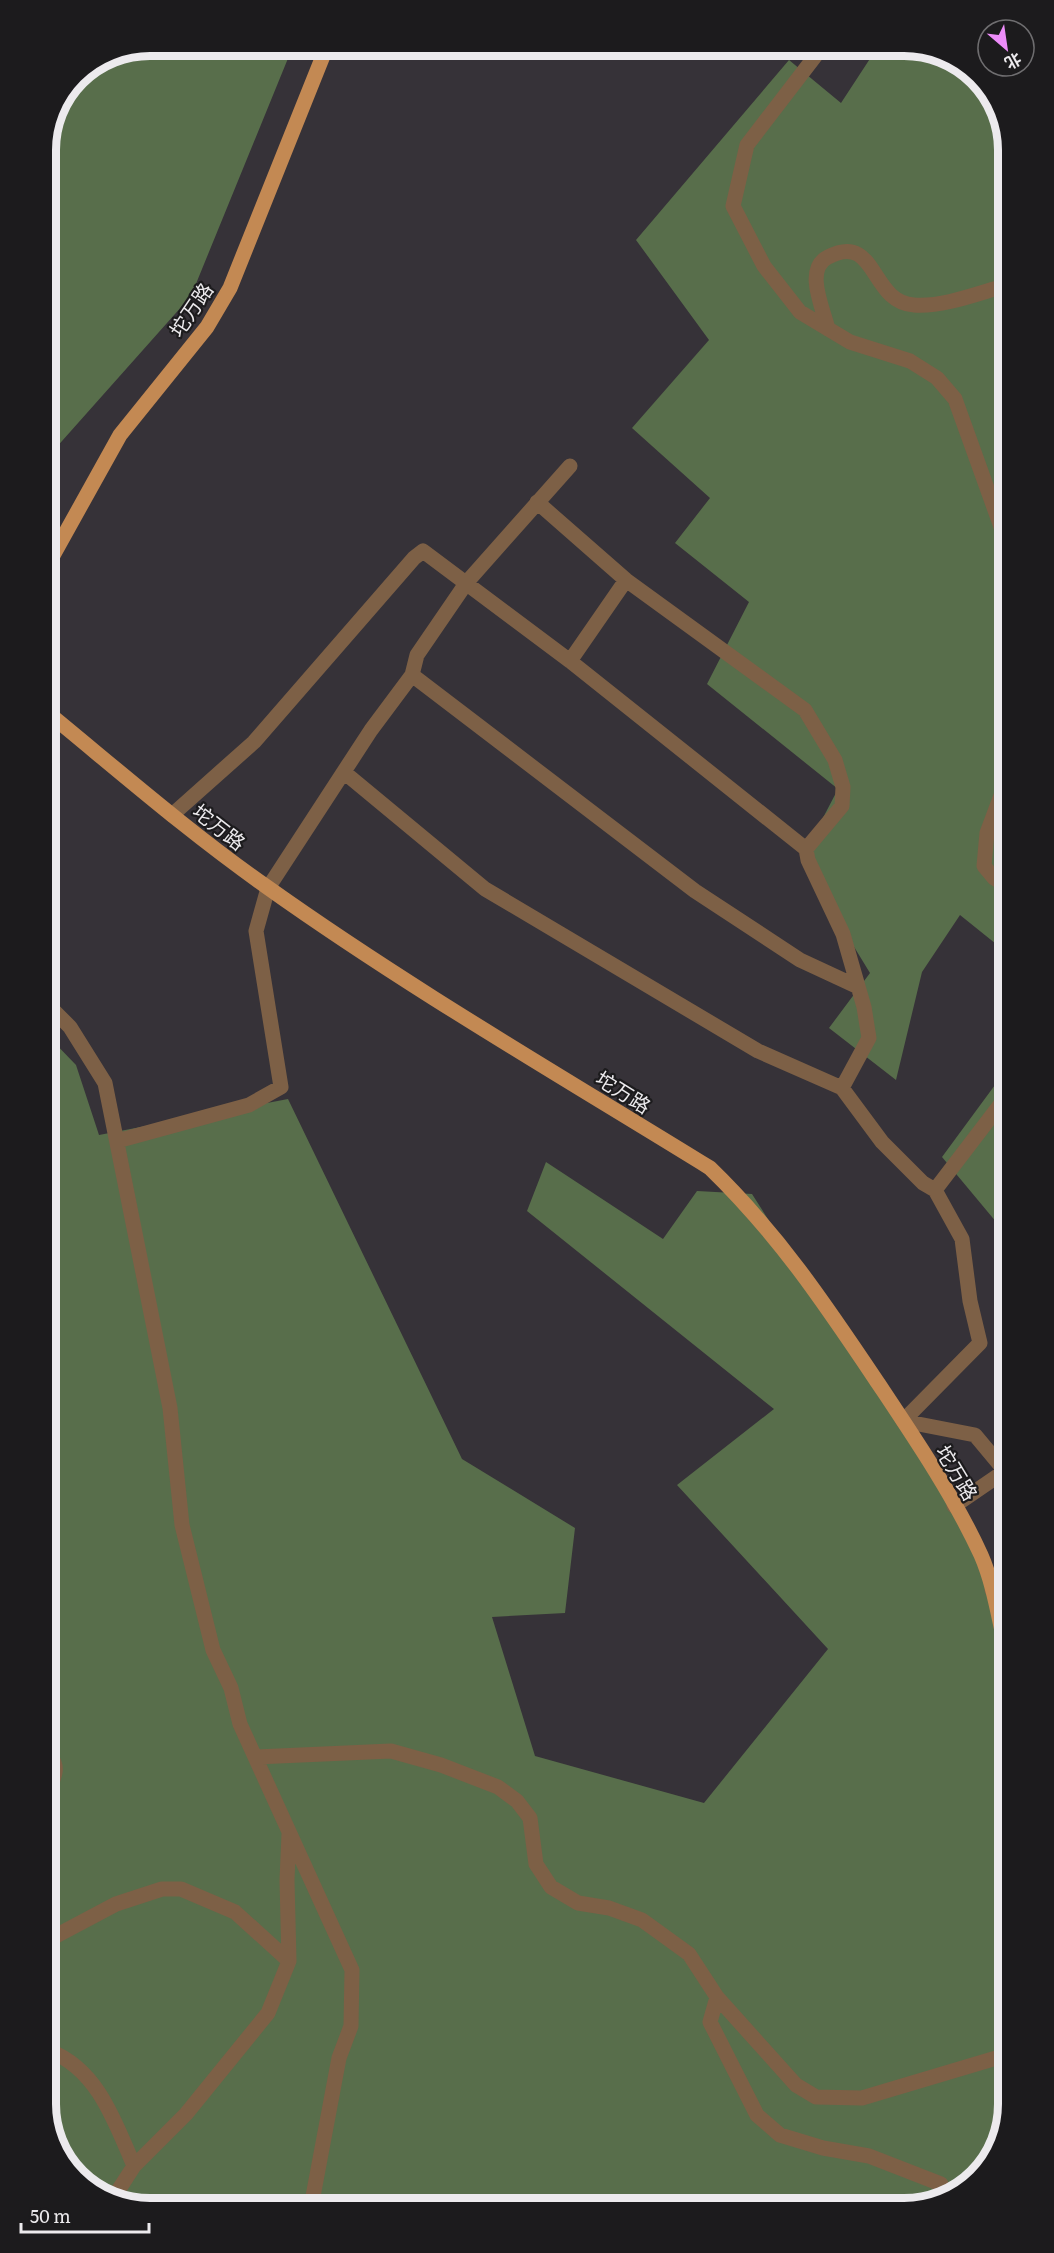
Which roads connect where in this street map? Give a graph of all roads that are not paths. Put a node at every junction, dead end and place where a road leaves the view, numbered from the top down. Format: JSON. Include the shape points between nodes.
{"nodes":[{"id":1,"x":323,"y":56,"type":"edge"},
{"id":2,"x":815,"y":56,"type":"edge"},
{"id":3,"x":998,"y":288,"type":"edge"},
{"id":4,"x":828,"y":329,"type":"junction"},
{"id":5,"x":570,"y":466,"type":"dead end"},
{"id":6,"x":537,"y":502,"type":"junction"},
{"id":7,"x":998,"y":519,"type":"edge"},
{"id":8,"x":56,"y":549,"type":"edge"},
{"id":9,"x":626,"y":580,"type":"junction"},
{"id":10,"x":467,"y":582,"type":"junction"},
{"id":11,"x":570,"y":662,"type":"junction"},
{"id":12,"x":412,"y":675,"type":"junction"},
{"id":13,"x":56,"y":719,"type":"edge"},
{"id":14,"x":345,"y":773,"type":"junction"},
{"id":15,"x":998,"y":803,"type":"edge"},
{"id":16,"x":172,"y":814,"type":"junction"},
{"id":17,"x":806,"y":849,"type":"junction"},
{"id":18,"x":998,"y":881,"type":"edge"},
{"id":19,"x":268,"y":888,"type":"junction"},
{"id":20,"x":856,"y":986,"type":"junction"},
{"id":21,"x":56,"y":1013,"type":"edge"},
{"id":22,"x":842,"y":1088,"type":"junction"},
{"id":23,"x":998,"y":1107,"type":"edge"},
{"id":24,"x":117,"y":1141,"type":"junction"},
{"id":25,"x":935,"y":1190,"type":"junction"},
{"id":26,"x":903,"y":1421,"type":"junction"},
{"id":27,"x":998,"y":1461,"type":"edge"},
{"id":28,"x":998,"y":1476,"type":"edge"},
{"id":29,"x":954,"y":1506,"type":"junction"},
{"id":30,"x":998,"y":1586,"type":"edge"},
{"id":31,"x":992,"y":1590,"type":"junction"},
{"id":32,"x":998,"y":1616,"type":"edge"},
{"id":33,"x":256,"y":1757,"type":"junction"},
{"id":34,"x":289,"y":1832,"type":"junction"},
{"id":35,"x":56,"y":1936,"type":"edge"},
{"id":36,"x":289,"y":1961,"type":"junction"},
{"id":37,"x":717,"y":1997,"type":"junction"},
{"id":38,"x":56,"y":2053,"type":"edge"},
{"id":39,"x":998,"y":2057,"type":"edge"},
{"id":40,"x":134,"y":2166,"type":"junction"},
{"id":41,"x":943,"y":2189,"type":"edge"},
{"id":42,"x":118,"y":2191,"type":"edge"},
{"id":43,"x":313,"y":2197,"type":"edge"}],
"edges":[{"from":1,"to":8,"type":"main road","name":"坨万路","via":[[230,288],[207,327],[120,435]]},
{"from":2,"to":4,"type":"street","via":[[747,145],[733,206],[764,266],[800,312]]},
{"from":3,"to":4,"type":"street","via":[[912,306],[882,288],[869,263],[857,252],[839,251],[822,260],[815,278]]},
{"from":4,"to":7,"type":"street","via":[[850,342],[910,361],[937,378],[955,399]]},
{"from":5,"to":6,"type":"street"},
{"from":6,"to":9,"type":"street"},
{"from":6,"to":10,"type":"street"},
{"from":9,"to":11,"type":"street"},
{"from":9,"to":17,"type":"street","via":[[805,710],[835,760],[843,787],[842,806]]},
{"from":10,"to":11,"type":"street"},
{"from":10,"to":12,"type":"street","via":[[417,655]]},
{"from":10,"to":16,"type":"street","via":[[423,551],[414,558],[255,742]]},
{"from":11,"to":17,"type":"street"},
{"from":12,"to":14,"type":"street"},
{"from":12,"to":20,"type":"street","via":[[695,891],[800,960]]},
{"from":13,"to":16,"type":"main road","name":"坨万路"},
{"from":14,"to":19,"type":"street"},
{"from":14,"to":22,"type":"street","via":[[485,889],[758,1051]]},
{"from":15,"to":18,"type":"street","via":[[987,832],[984,866]]},
{"from":16,"to":19,"type":"main road","name":"坨万路"},
{"from":17,"to":20,"type":"street","via":[[843,934]]},
{"from":19,"to":24,"type":"street","via":[[256,931],[281,1087],[249,1105]]},
{"from":19,"to":26,"type":"main road","name":"坨万路","via":[[428,995],[710,1168],[760,1219],[806,1276]]},
{"from":20,"to":22,"type":"street","via":[[869,1038]]},
{"from":21,"to":24,"type":"street","via":[[70,1027],[105,1083]]},
{"from":22,"to":25,"type":"street","via":[[882,1142]]},
{"from":23,"to":25,"type":"street"},
{"from":24,"to":33,"type":"street","via":[[170,1408],[182,1525],[213,1650]]},
{"from":25,"to":26,"type":"street","via":[[962,1239],[980,1343]]},
{"from":26,"to":27,"type":"street","via":[[975,1435]]},
{"from":26,"to":29,"type":"main road","name":"坨万路"},
{"from":28,"to":29,"type":"street"},
{"from":29,"to":31,"type":"main road","name":"坨万路","via":[[981,1555]]},
{"from":30,"to":31,"type":"street"},
{"from":31,"to":32,"type":"main road","name":"坨万路"},
{"from":33,"to":34,"type":"street"},
{"from":33,"to":37,"type":"street","via":[[391,1751],[498,1787],[517,1801],[530,1818],[536,1864],[551,1887],[578,1903],[609,1908],[642,1920],[689,1954]]},
{"from":34,"to":36,"type":"street"},
{"from":34,"to":43,"type":"street","via":[[352,1970],[351,2026],[339,2058]]},
{"from":35,"to":36,"type":"street","via":[[116,1904],[162,1889],[181,1889],[235,1912]]},
{"from":36,"to":40,"type":"street","via":[[268,2013],[186,2114]]},
{"from":37,"to":39,"type":"street","via":[[796,2085],[816,2097],[862,2098]]},
{"from":37,"to":41,"type":"street","via":[[710,2022],[757,2115],[780,2135],[869,2156],[940,2184]]},
{"from":38,"to":40,"type":"street","via":[[66,2057],[105,2099]]},
{"from":40,"to":42,"type":"street"}]}
